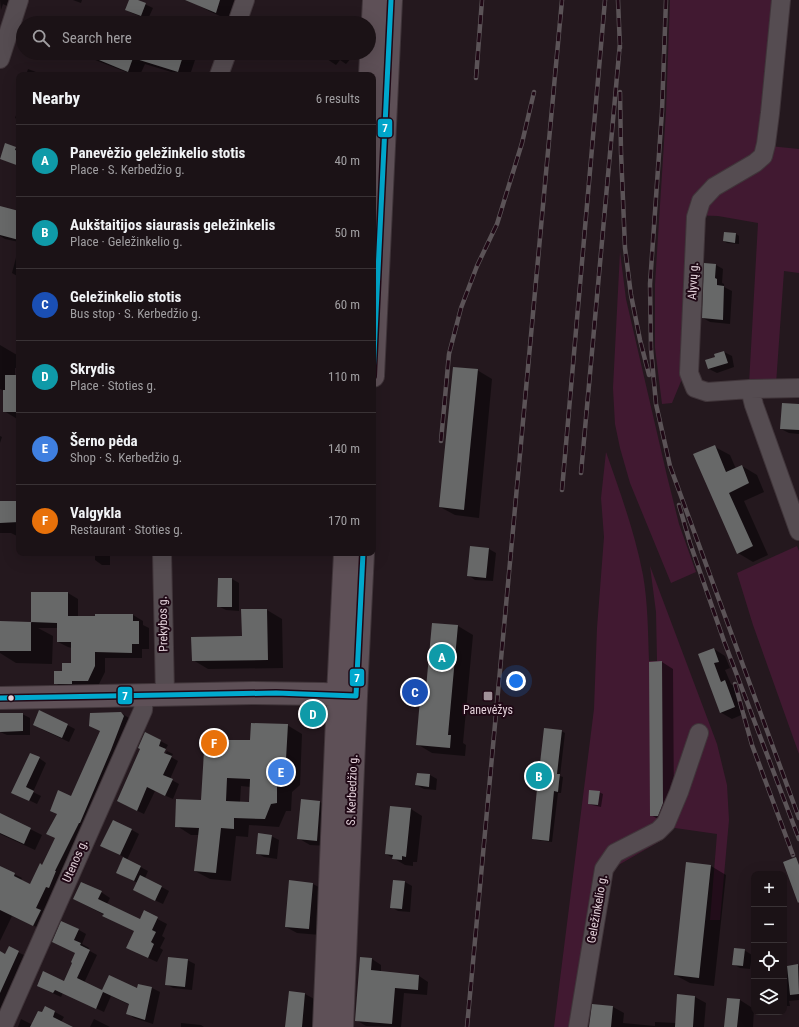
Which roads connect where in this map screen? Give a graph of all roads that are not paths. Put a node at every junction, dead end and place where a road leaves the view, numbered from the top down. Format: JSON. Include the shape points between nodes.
{"nodes":[{"id":1,"x":19,"y":0,"type":"edge"},
{"id":2,"x":245,"y":0,"type":"edge"},
{"id":3,"x":374,"y":0,"type":"edge"},
{"id":4,"x":391,"y":0,"type":"edge"},
{"id":5,"x":781,"y":0,"type":"edge"},
{"id":6,"x":239,"y":16,"type":"edge"},
{"id":7,"x":373,"y":16,"type":"edge"},
{"id":8,"x":0,"y":59,"type":"edge"},
{"id":9,"x":224,"y":60,"type":"edge"},
{"id":10,"x":371,"y":60,"type":"edge"},
{"id":11,"x":220,"y":72,"type":"edge"},
{"id":12,"x":370,"y":72,"type":"edge"},
{"id":13,"x":378,"y":178,"type":"edge"},
{"id":14,"x":376,"y":254,"type":"edge"},
{"id":15,"x":799,"y":388,"type":"edge"},
{"id":16,"x":750,"y":389,"type":"junction"},
{"id":17,"x":799,"y":531,"type":"edge"},
{"id":18,"x":162,"y":556,"type":"edge"},
{"id":19,"x":345,"y":556,"type":"edge"},
{"id":20,"x":364,"y":556,"type":"edge"},
{"id":21,"x":154,"y":695,"type":"junction"},
{"id":22,"x":347,"y":695,"type":"junction"},
{"id":23,"x":0,"y":698,"type":"edge"},
{"id":24,"x":700,"y":733,"type":"dead end"},
{"id":25,"x":3,"y":1027,"type":"edge"},
{"id":26,"x":324,"y":1027,"type":"edge"},
{"id":27,"x":342,"y":1027,"type":"edge"},
{"id":28,"x":578,"y":1027,"type":"edge"}],
"edges":[{"from":1,"to":8,"type":"street"},
{"from":2,"to":6,"type":"street"},
{"from":3,"to":7,"type":"main road"},
{"from":4,"to":13,"type":"main road"},
{"from":5,"to":16,"type":"street","name":"Alyvų g.","via":[[770,113],[763,156],[714,187],[701,202],[696,217],[689,373],[695,388],[707,392]]},
{"from":9,"to":11,"type":"street"},
{"from":10,"to":12,"type":"main road"},
{"from":13,"to":14,"type":"main road"},
{"from":15,"to":16,"type":"street"},
{"from":16,"to":17,"type":"street"},
{"from":18,"to":21,"type":"street","name":"Prekybos g."},
{"from":19,"to":22,"type":"main road","name":"S. Kerbedžio g."},
{"from":20,"to":22,"type":"main road","name":"S. Kerbedžio g."},
{"from":21,"to":22,"type":"main road"},
{"from":21,"to":23,"type":"main road"},
{"from":21,"to":25,"type":"street","name":"Utenos g.","via":[[142,710]]},
{"from":22,"to":26,"type":"main road","name":"S. Kerbedžio g."},
{"from":22,"to":27,"type":"main road","name":"S. Kerbedžio g."},
{"from":24,"to":28,"type":"street","name":"Geležinkelio g.","via":[[666,823],[658,831],[615,853],[604,869]]}]}
